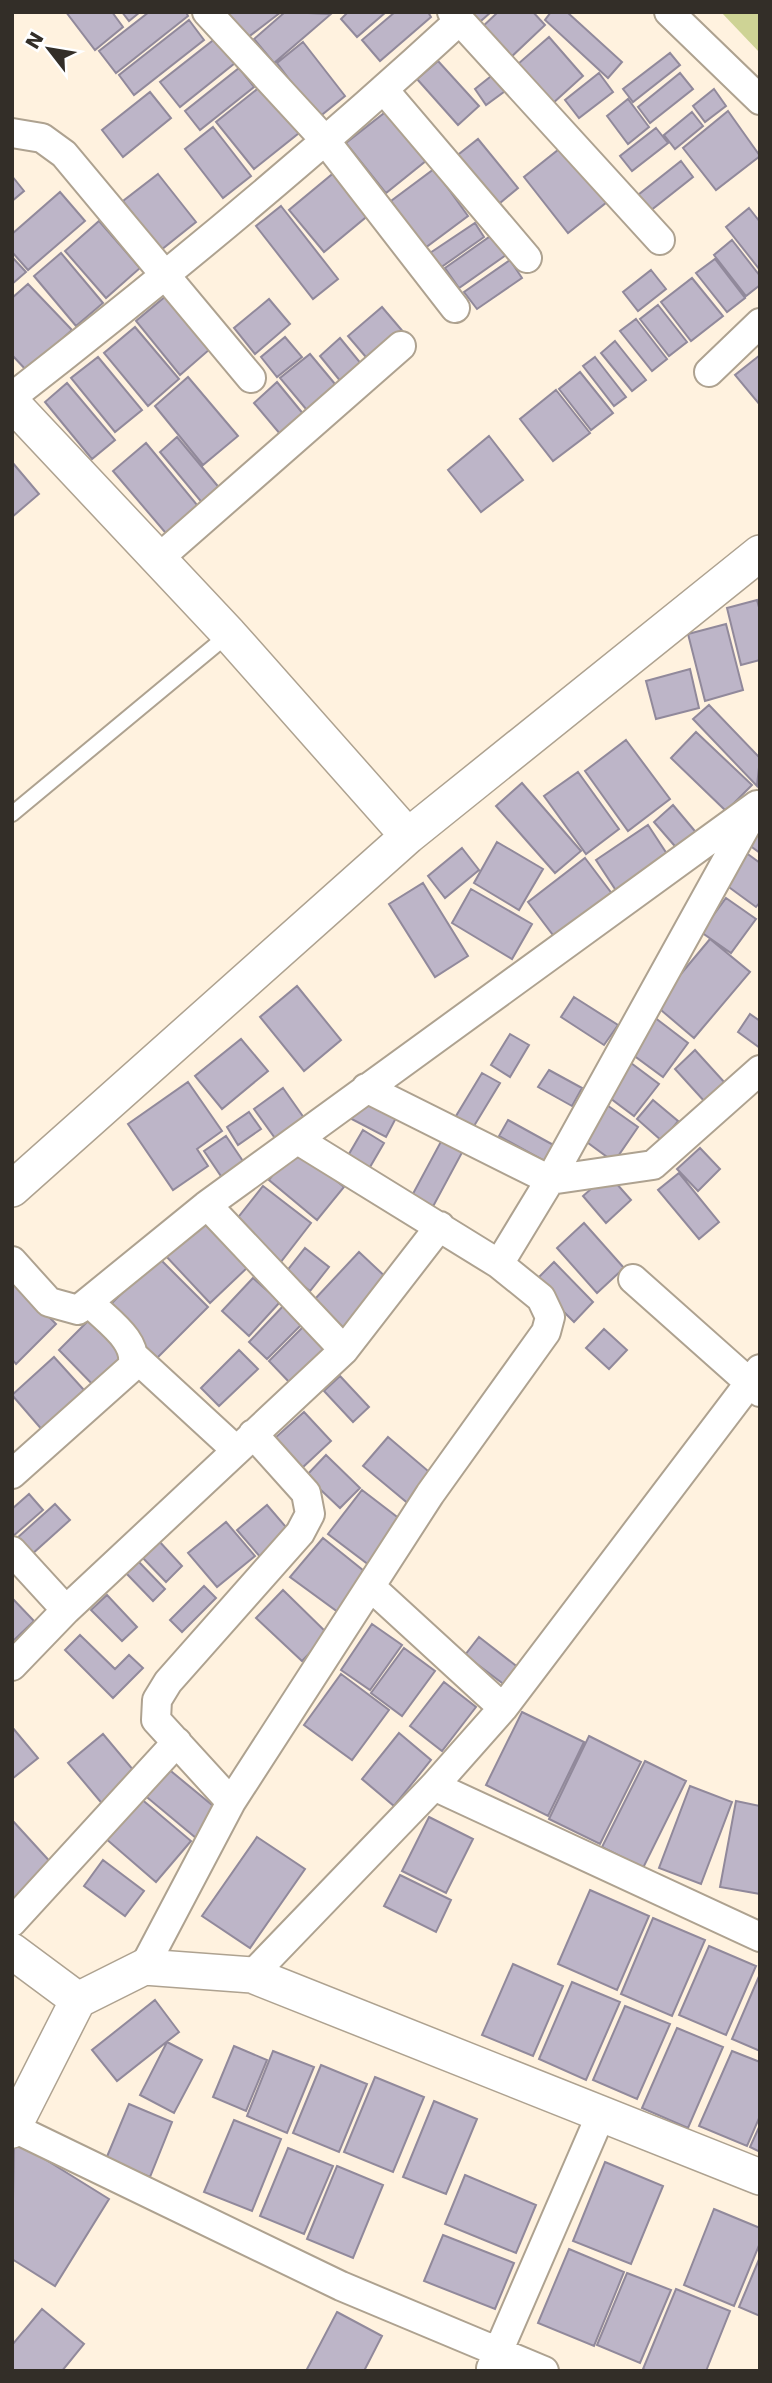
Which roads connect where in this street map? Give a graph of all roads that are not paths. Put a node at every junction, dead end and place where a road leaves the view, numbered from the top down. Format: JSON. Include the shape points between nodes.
{"nodes":[{"id":1,"x":669,"y":12,"type":"edge"},
{"id":2,"x":210,"y":13,"type":"edge"},
{"id":3,"x":456,"y":16,"type":"edge"},
{"id":4,"x":384,"y":90,"type":"junction"},
{"id":5,"x":760,"y":100,"type":"edge"},
{"id":6,"x":12,"y":132,"type":"edge"},
{"id":7,"x":324,"y":139,"type":"junction"},
{"id":8,"x":660,"y":240,"type":"dead end"},
{"id":9,"x":527,"y":258,"type":"dead end"},
{"id":10,"x":168,"y":275,"type":"junction"},
{"id":11,"x":455,"y":308,"type":"dead end"},
{"id":12,"x":760,"y":323,"type":"edge"},
{"id":13,"x":401,"y":346,"type":"dead end"},
{"id":14,"x":709,"y":372,"type":"dead end"},
{"id":15,"x":251,"y":378,"type":"dead end"},
{"id":16,"x":12,"y":397,"type":"edge"},
{"id":17,"x":12,"y":402,"type":"edge"},
{"id":18,"x":760,"y":553,"type":"edge"},
{"id":19,"x":158,"y":559,"type":"junction"},
{"id":20,"x":229,"y":634,"type":"junction"},
{"id":21,"x":758,"y":803,"type":"edge"},
{"id":22,"x":12,"y":814,"type":"edge"},
{"id":23,"x":408,"y":836,"type":"junction"},
{"id":24,"x":760,"y":1070,"type":"edge"},
{"id":25,"x":366,"y":1088,"type":"junction"},
{"id":26,"x":298,"y":1140,"type":"junction"},
{"id":27,"x":550,"y":1180,"type":"junction"},
{"id":28,"x":12,"y":1189,"type":"edge"},
{"id":29,"x":207,"y":1205,"type":"junction"},
{"id":30,"x":440,"y":1226,"type":"junction"},
{"id":31,"x":12,"y":1261,"type":"edge"},
{"id":32,"x":499,"y":1264,"type":"junction"},
{"id":33,"x":633,"y":1279,"type":"dead end"},
{"id":34,"x":90,"y":1303,"type":"junction"},
{"id":35,"x":344,"y":1350,"type":"junction"},
{"id":36,"x":135,"y":1357,"type":"junction"},
{"id":37,"x":756,"y":1381,"type":"edge"},
{"id":38,"x":244,"y":1442,"type":"junction"},
{"id":39,"x":12,"y":1474,"type":"edge"},
{"id":40,"x":12,"y":1551,"type":"edge"},
{"id":41,"x":372,"y":1588,"type":"junction"},
{"id":42,"x":66,"y":1610,"type":"junction"},
{"id":43,"x":12,"y":1666,"type":"edge"},
{"id":44,"x":503,"y":1708,"type":"junction"},
{"id":45,"x":177,"y":1742,"type":"junction"},
{"id":46,"x":434,"y":1786,"type":"junction"},
{"id":47,"x":230,"y":1802,"type":"junction"},
{"id":48,"x":12,"y":1922,"type":"edge"},
{"id":49,"x":760,"y":1937,"type":"edge"},
{"id":50,"x":12,"y":1951,"type":"edge"},
{"id":51,"x":144,"y":1967,"type":"junction"},
{"id":52,"x":252,"y":1975,"type":"junction"},
{"id":53,"x":78,"y":2000,"type":"junction"},
{"id":54,"x":602,"y":2112,"type":"junction"},
{"id":55,"x":13,"y":2129,"type":"edge"},
{"id":56,"x":760,"y":2177,"type":"edge"},
{"id":57,"x":494,"y":2362,"type":"edge"},
{"id":58,"x":544,"y":2371,"type":"edge"}],
"edges":[{"from":1,"to":5,"type":"street"},
{"from":2,"to":7,"type":"street"},
{"from":3,"to":4,"type":"street"},
{"from":3,"to":8,"type":"street"},
{"from":4,"to":7,"type":"street"},
{"from":4,"to":9,"type":"street"},
{"from":6,"to":10,"type":"street","via":[[42,138],[64,154]]},
{"from":7,"to":10,"type":"street"},
{"from":7,"to":11,"type":"street"},
{"from":10,"to":15,"type":"street"},
{"from":10,"to":16,"type":"street"},
{"from":12,"to":14,"type":"street"},
{"from":13,"to":19,"type":"street"},
{"from":17,"to":19,"type":"street"},
{"from":18,"to":23,"type":"street"},
{"from":19,"to":20,"type":"street"},
{"from":20,"to":22,"type":"lane"},
{"from":20,"to":23,"type":"street"},
{"from":21,"to":25,"type":"street"},
{"from":21,"to":27,"type":"street"},
{"from":23,"to":28,"type":"street"},
{"from":24,"to":27,"type":"street","via":[[653,1165]]},
{"from":25,"to":26,"type":"street"},
{"from":25,"to":27,"type":"street"},
{"from":26,"to":29,"type":"street"},
{"from":26,"to":30,"type":"street"},
{"from":27,"to":32,"type":"street"},
{"from":29,"to":34,"type":"street"},
{"from":29,"to":35,"type":"street"},
{"from":30,"to":32,"type":"street"},
{"from":30,"to":35,"type":"street"},
{"from":31,"to":34,"type":"street","via":[[49,1302],[78,1310]]},
{"from":32,"to":41,"type":"street","via":[[541,1298],[550,1317],[546,1332],[430,1494]]},
{"from":33,"to":37,"type":"street"},
{"from":34,"to":36,"type":"street","via":[[131,1345]]},
{"from":35,"to":38,"type":"street"},
{"from":36,"to":38,"type":"street"},
{"from":36,"to":39,"type":"street","via":[[132,1367]]},
{"from":37,"to":44,"type":"street"},
{"from":38,"to":42,"type":"street"},
{"from":38,"to":45,"type":"street","via":[[306,1493],[310,1514],[300,1533],[157,1700],[156,1720]]},
{"from":40,"to":42,"type":"street"},
{"from":41,"to":44,"type":"street"},
{"from":41,"to":47,"type":"street"},
{"from":42,"to":43,"type":"street"},
{"from":44,"to":46,"type":"street"},
{"from":45,"to":47,"type":"street"},
{"from":45,"to":48,"type":"street"},
{"from":46,"to":49,"type":"street"},
{"from":46,"to":52,"type":"street"},
{"from":47,"to":51,"type":"street"},
{"from":50,"to":53,"type":"street"},
{"from":51,"to":52,"type":"street"},
{"from":51,"to":53,"type":"street"},
{"from":52,"to":54,"type":"street"},
{"from":53,"to":55,"type":"street"},
{"from":54,"to":56,"type":"street"},
{"from":54,"to":57,"type":"street"},
{"from":55,"to":57,"type":"street"},
{"from":57,"to":58,"type":"street"}]}
